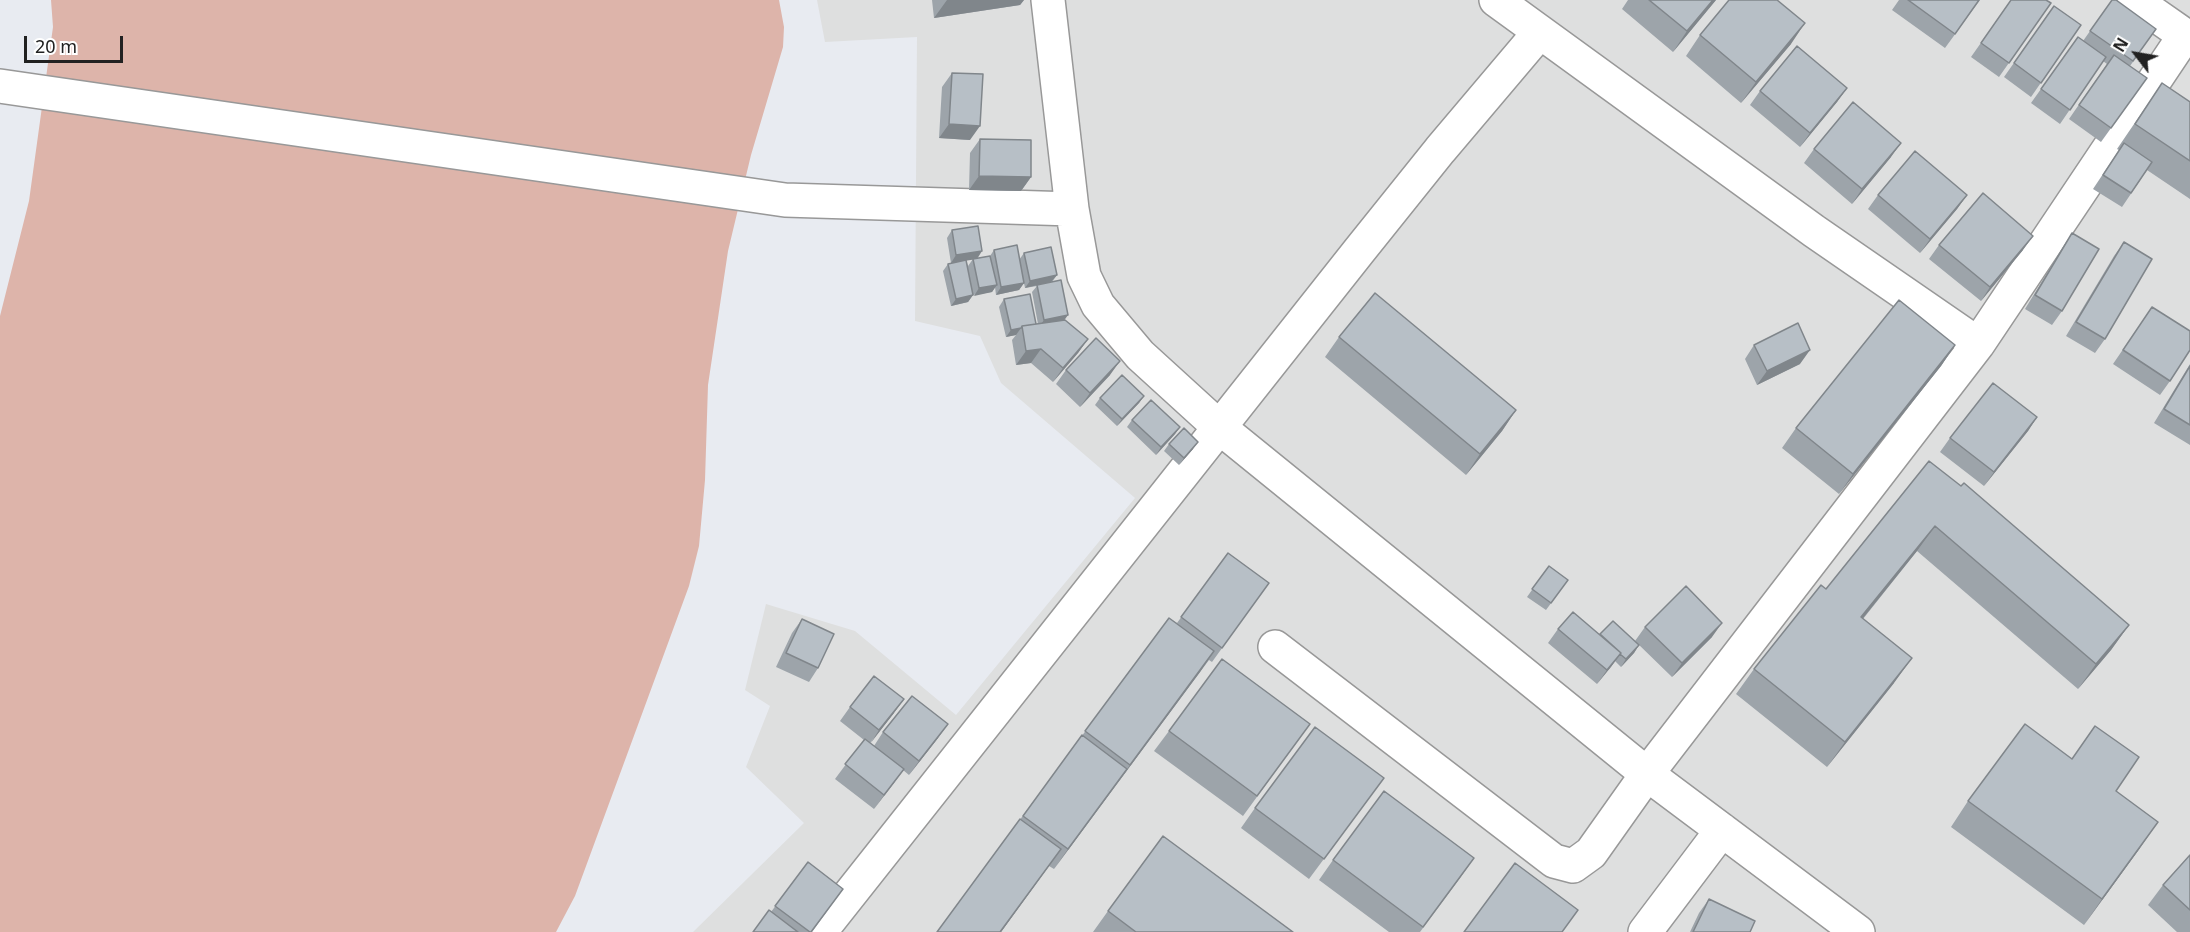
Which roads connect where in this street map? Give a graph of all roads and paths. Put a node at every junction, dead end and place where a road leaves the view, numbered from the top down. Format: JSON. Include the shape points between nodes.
{"nodes":[{"id":1,"x":1048,"y":0,"type":"edge"},
{"id":2,"x":1496,"y":0,"type":"edge"},
{"id":3,"x":2134,"y":0,"type":"edge"},
{"id":4,"x":1539,"y":33,"type":"junction"},
{"id":5,"x":2187,"y":37,"type":"edge"},
{"id":6,"x":0,"y":86,"type":"edge"},
{"id":7,"x":1072,"y":208,"type":"junction"},
{"id":8,"x":1978,"y":344,"type":"junction"},
{"id":9,"x":1219,"y":427,"type":"junction"},
{"id":10,"x":1275,"y":647,"type":"dead end"},
{"id":11,"x":1647,"y":774,"type":"junction"},
{"id":12,"x":1722,"y":830,"type":"junction"},
{"id":13,"x":820,"y":932,"type":"edge"},
{"id":14,"x":1645,"y":932,"type":"edge"},
{"id":15,"x":1858,"y":932,"type":"edge"}],
"edges":[{"from":1,"to":7,"type":"street"},
{"from":2,"to":4,"type":"street"},
{"from":3,"to":5,"type":"street"},
{"from":4,"to":8,"type":"street"},
{"from":4,"to":9,"type":"street","via":[[1440,150]]},
{"from":5,"to":8,"type":"street"},
{"from":6,"to":7,"type":"street","via":[[785,200]]},
{"from":7,"to":9,"type":"street","via":[[1084,276],[1098,305],[1140,356]]},
{"from":8,"to":11,"type":"street"},
{"from":9,"to":11,"type":"street"},
{"from":9,"to":13,"type":"street"},
{"from":10,"to":11,"type":"street","via":[[1554,861],[1573,866],[1591,853]]},
{"from":11,"to":12,"type":"street"},
{"from":12,"to":14,"type":"street"},
{"from":12,"to":15,"type":"street"}]}
